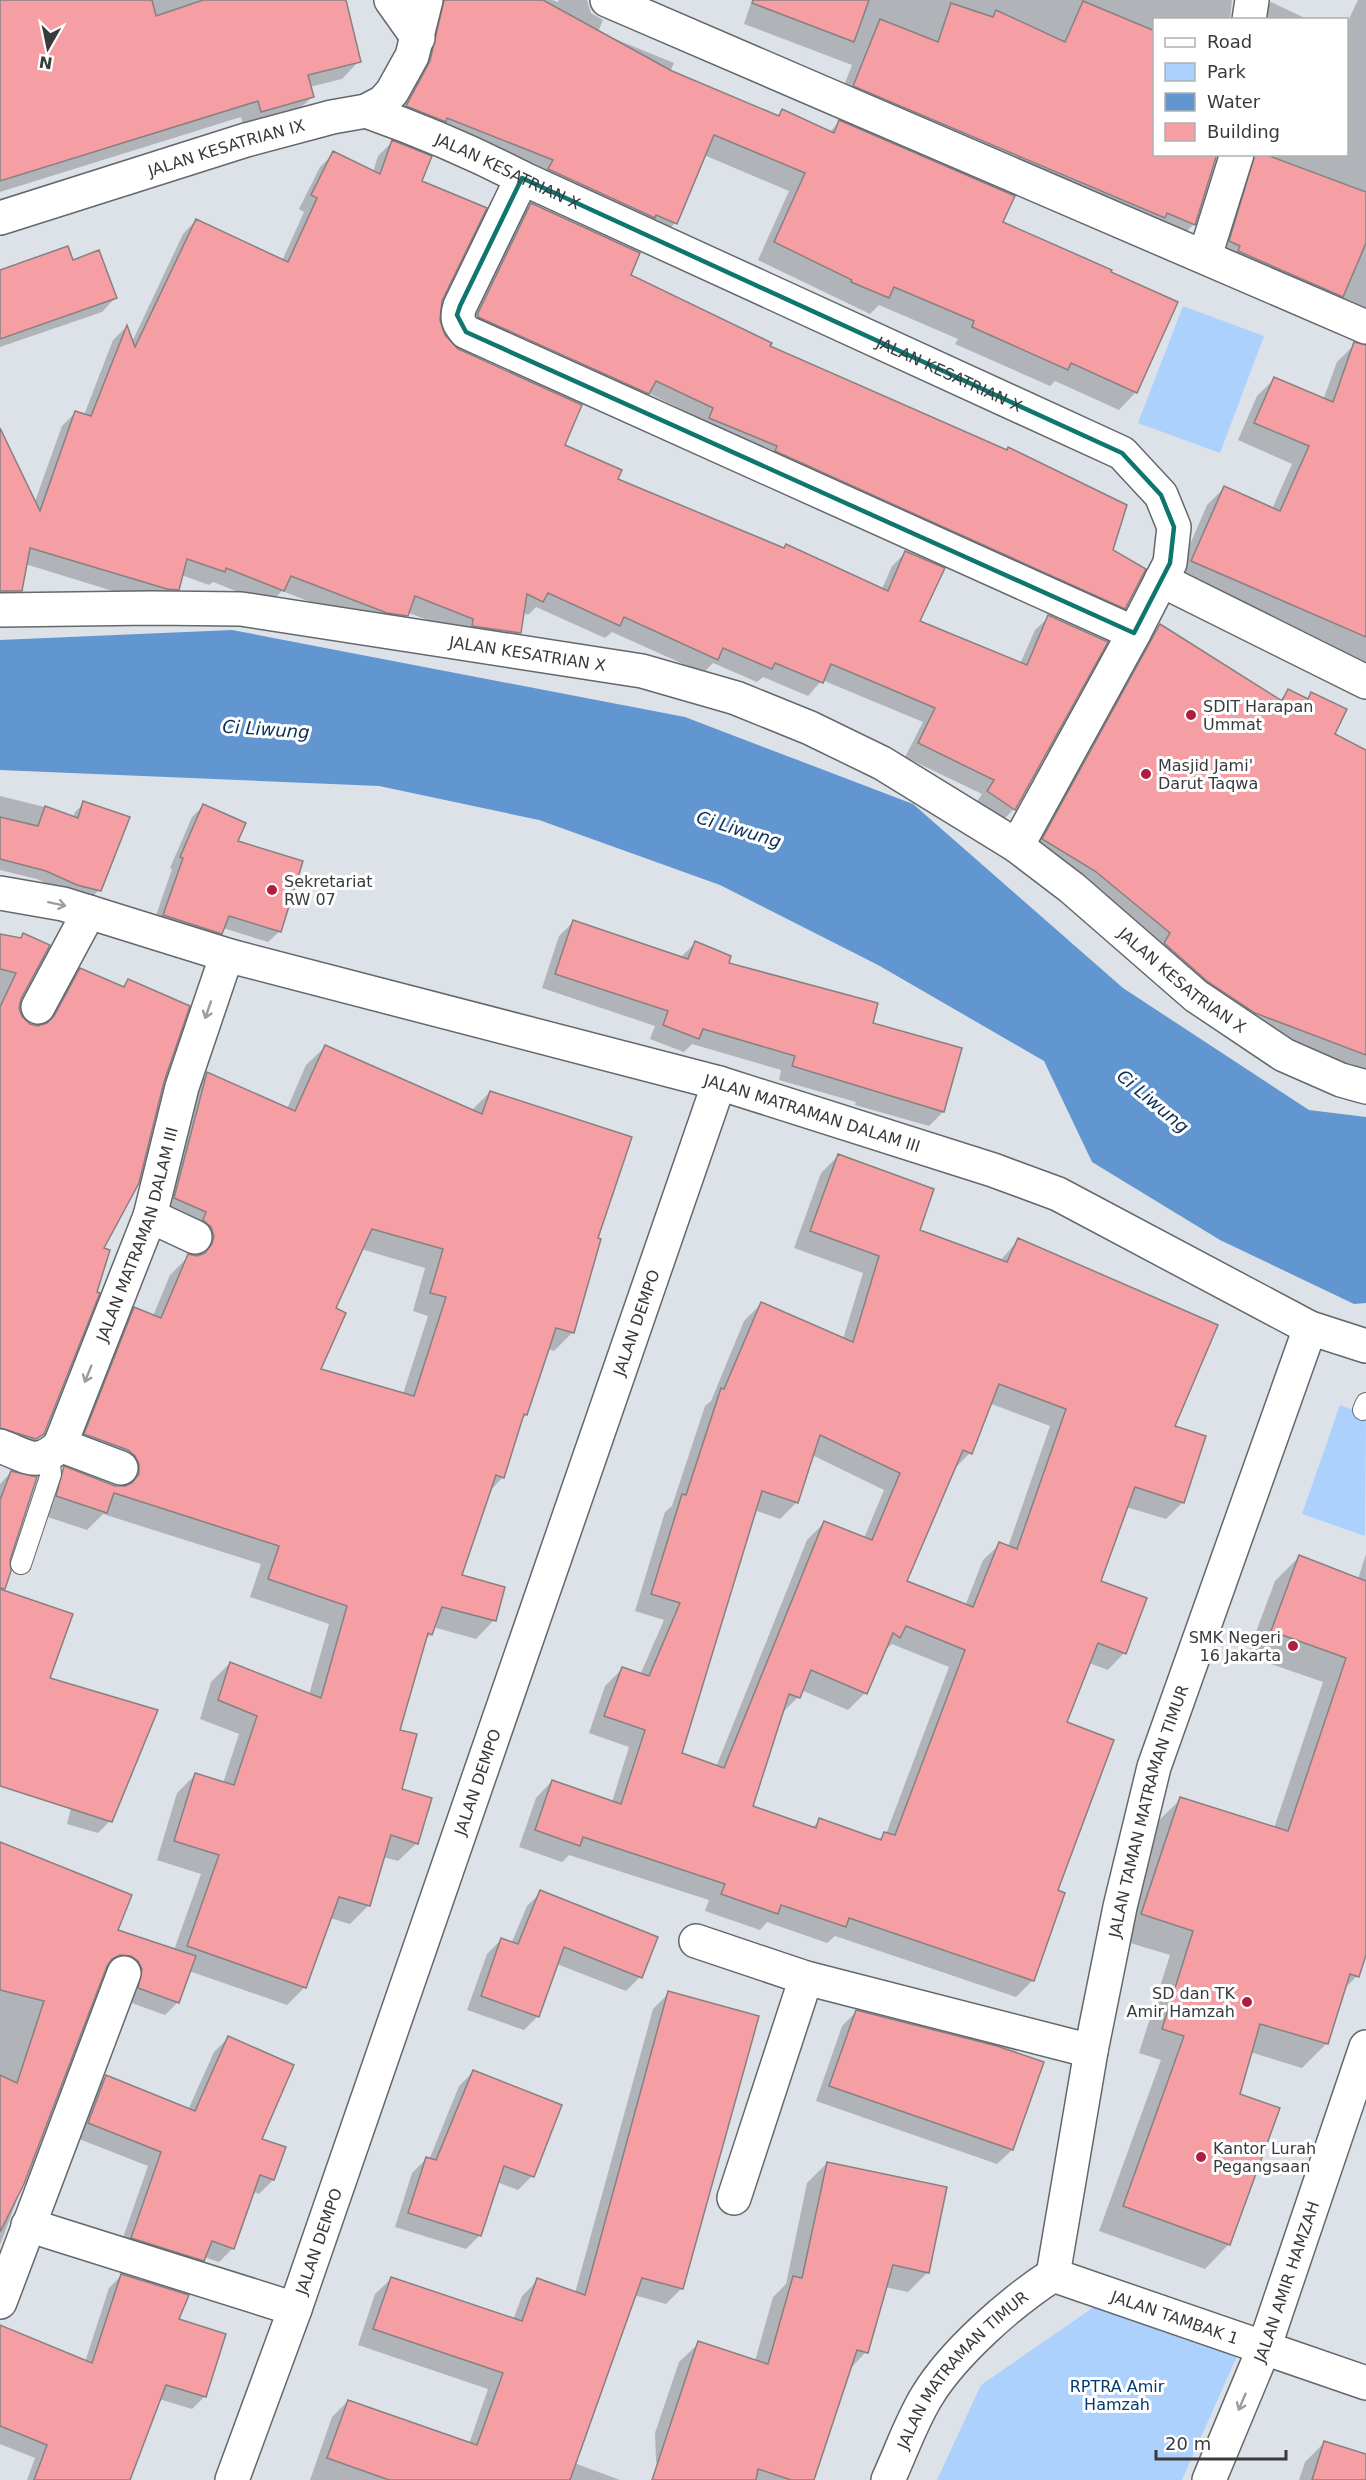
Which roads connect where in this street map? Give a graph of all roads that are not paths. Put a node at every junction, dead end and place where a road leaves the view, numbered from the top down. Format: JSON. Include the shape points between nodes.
{"nodes":[{"id":1,"x":391,"y":0,"type":"edge"},
{"id":2,"x":426,"y":0,"type":"edge"},
{"id":3,"x":607,"y":0,"type":"edge"},
{"id":4,"x":1252,"y":0,"type":"edge"},
{"id":5,"x":1249,"y":18,"type":"edge"},
{"id":6,"x":418,"y":38,"type":"junction"},
{"id":7,"x":366,"y":111,"type":"junction"},
{"id":8,"x":1236,"y":156,"type":"edge"},
{"id":9,"x":522,"y":178,"type":"junction"},
{"id":10,"x":0,"y":218,"type":"edge"},
{"id":11,"x":1205,"y":256,"type":"junction"},
{"id":12,"x":1366,"y":327,"type":"edge"},
{"id":13,"x":1161,"y":580,"type":"junction"},
{"id":14,"x":0,"y":610,"type":"edge"},
{"id":15,"x":1134,"y":633,"type":"junction"},
{"id":16,"x":1366,"y":682,"type":"edge"},
{"id":17,"x":1017,"y":846,"type":"junction"},
{"id":18,"x":0,"y":893,"type":"edge"},
{"id":19,"x":89,"y":912,"type":"junction"},
{"id":20,"x":230,"y":956,"type":"junction"},
{"id":21,"x":38,"y":1007,"type":"dead end"},
{"id":22,"x":719,"y":1083,"type":"junction"},
{"id":23,"x":1366,"y":1087,"type":"edge"},
{"id":24,"x":150,"y":1216,"type":"junction"},
{"id":25,"x":195,"y":1237,"type":"dead end"},
{"id":26,"x":1310,"y":1328,"type":"junction"},
{"id":27,"x":1366,"y":1346,"type":"edge"},
{"id":28,"x":0,"y":1446,"type":"edge"},
{"id":29,"x":55,"y":1450,"type":"junction"},
{"id":30,"x":121,"y":1468,"type":"dead end"},
{"id":31,"x":21,"y":1564,"type":"dead end"},
{"id":32,"x":696,"y":1941,"type":"dead end"},
{"id":33,"x":124,"y":1972,"type":"dead end"},
{"id":34,"x":806,"y":1978,"type":"junction"},
{"id":35,"x":1366,"y":2047,"type":"edge"},
{"id":36,"x":1091,"y":2051,"type":"junction"},
{"id":37,"x":734,"y":2198,"type":"dead end"},
{"id":38,"x":28,"y":2225,"type":"junction"},
{"id":39,"x":1053,"y":2275,"type":"junction"},
{"id":40,"x":0,"y":2302,"type":"edge"},
{"id":41,"x":295,"y":2309,"type":"junction"},
{"id":42,"x":1264,"y":2348,"type":"junction"},
{"id":43,"x":1366,"y":2384,"type":"edge"},
{"id":44,"x":232,"y":2480,"type":"edge"},
{"id":45,"x":888,"y":2480,"type":"edge"},
{"id":46,"x":1209,"y":2480,"type":"edge"}],
"edges":[{"from":1,"to":6,"type":"street"},
{"from":2,"to":6,"type":"street","name":"JALAN KESATRIAN IX"},
{"from":3,"to":11,"type":"street"},
{"from":4,"to":5,"type":"street"},
{"from":6,"to":7,"type":"street","name":"JALAN KESATRIAN IX","via":[[392,92]]},
{"from":7,"to":9,"type":"street","name":"JALAN KESATRIAN X","via":[[421,130]]},
{"from":7,"to":10,"type":"street","name":"JALAN KESATRIAN IX","via":[[246,140]]},
{"from":8,"to":11,"type":"street"},
{"from":9,"to":13,"type":"street","name":"JALAN KESATRIAN X","via":[[1122,453],[1161,495],[1174,527],[1170,563]]},
{"from":9,"to":15,"type":"street","via":[[460,306],[459,324],[466,332]]},
{"from":11,"to":12,"type":"street"},
{"from":13,"to":15,"type":"street","name":"JALAN KESATRIAN X"},
{"from":13,"to":16,"type":"street"},
{"from":14,"to":17,"type":"street","name":"JALAN KESATRIAN X","via":[[241,609],[642,671],[736,698],[810,728],[882,763]]},
{"from":15,"to":17,"type":"street","name":"JALAN KESATRIAN X"},
{"from":17,"to":23,"type":"street","name":"JALAN KESATRIAN X","via":[[1072,888],[1196,996],[1284,1055]]},
{"from":18,"to":19,"type":"street","name":"JALAN MATRAMAN DALAM III","one_way":true},
{"from":19,"to":20,"type":"street","name":"JALAN MATRAMAN DALAM III"},
{"from":19,"to":21,"type":"street"},
{"from":20,"to":22,"type":"street","name":"JALAN MATRAMAN DALAM III"},
{"from":20,"to":24,"type":"street","name":"JALAN MATRAMAN DALAM III","one_way":true,"via":[[222,969],[182,1087]]},
{"from":22,"to":26,"type":"street","name":"JALAN MATRAMAN DALAM III","via":[[1058,1194]]},
{"from":22,"to":41,"type":"street","name":"JALAN DEMPO"},
{"from":24,"to":25,"type":"street"},
{"from":24,"to":29,"type":"street","name":"JALAN MATRAMAN DALAM III","one_way":true},
{"from":26,"to":27,"type":"street","name":"JALAN MATRAMAN DALAM III"},
{"from":26,"to":36,"type":"street","name":"JALAN TAMAN MATRAMAN TIMUR","via":[[1154,1767]]},
{"from":28,"to":29,"type":"street","via":[[36,1460]]},
{"from":29,"to":30,"type":"street"},
{"from":29,"to":31,"type":"lane","via":[[51,1474]]},
{"from":32,"to":34,"type":"street"},
{"from":33,"to":38,"type":"street"},
{"from":34,"to":36,"type":"street"},
{"from":34,"to":37,"type":"street"},
{"from":35,"to":42,"type":"street","name":"JALAN AMIR HAMZAH"},
{"from":36,"to":39,"type":"street","name":"JALAN TAMAN MATRAMAN TIMUR"},
{"from":38,"to":40,"type":"street"},
{"from":38,"to":41,"type":"street"},
{"from":39,"to":42,"type":"street","name":"JALAN TAMBAK 1"},
{"from":39,"to":45,"type":"street","name":"JALAN MATRAMAN TIMUR","via":[[1024,2294],[944,2370],[926,2398]]},
{"from":41,"to":44,"type":"street","name":"JALAN DEMPO"},
{"from":42,"to":43,"type":"street","name":"JALAN TAMBAK 1"},
{"from":42,"to":46,"type":"street","name":"JALAN AMIR HAMZAH","one_way":true}]}
